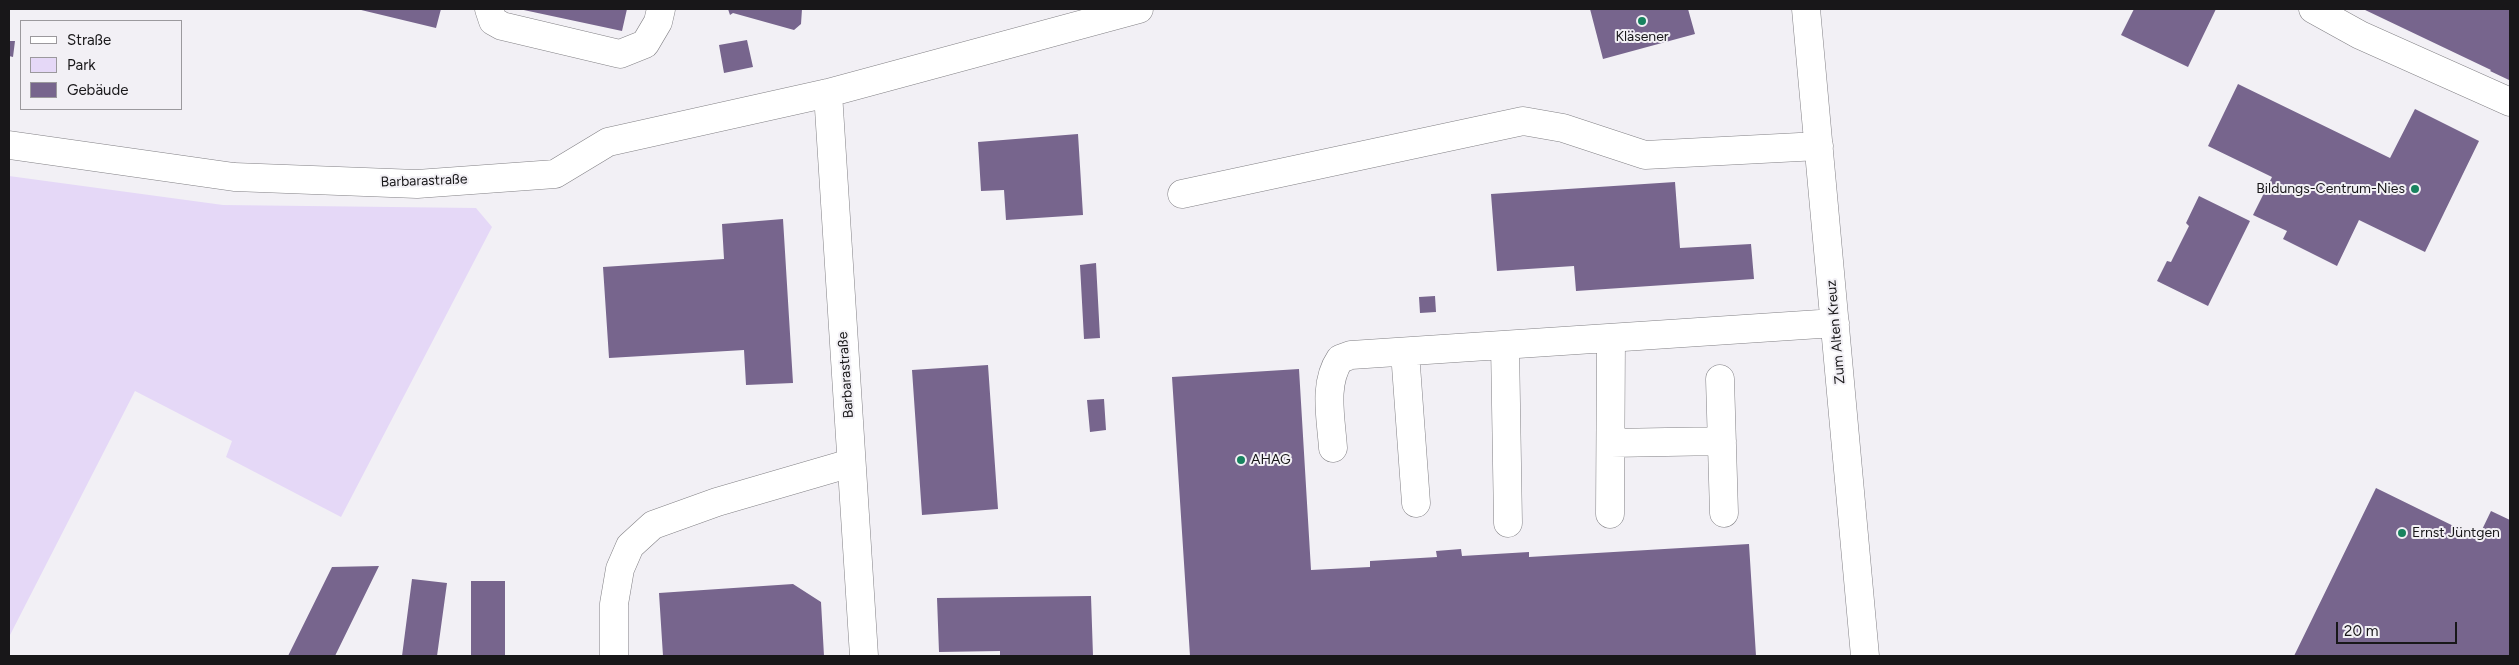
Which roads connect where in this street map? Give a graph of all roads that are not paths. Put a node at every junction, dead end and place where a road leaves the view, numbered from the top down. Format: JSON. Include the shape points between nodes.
{"nodes":[{"id":1,"x":489,"y":9,"type":"edge"},
{"id":2,"x":661,"y":9,"type":"edge"},
{"id":3,"x":1139,"y":9,"type":"edge"},
{"id":4,"x":1806,"y":9,"type":"edge"},
{"id":5,"x":2313,"y":9,"type":"edge"},
{"id":6,"x":828,"y":93,"type":"junction"},
{"id":7,"x":2510,"y":102,"type":"edge"},
{"id":8,"x":9,"y":145,"type":"edge"},
{"id":9,"x":1819,"y":146,"type":"junction"},
{"id":10,"x":1182,"y":194,"type":"dead end"},
{"id":11,"x":1836,"y":323,"type":"junction"},
{"id":12,"x":1612,"y":338,"type":"junction"},
{"id":13,"x":1505,"y":345,"type":"junction"},
{"id":14,"x":1405,"y":352,"type":"junction"},
{"id":15,"x":1720,"y":379,"type":"dead end"},
{"id":16,"x":1722,"y":441,"type":"junction"},
{"id":17,"x":1611,"y":443,"type":"junction"},
{"id":18,"x":1333,"y":448,"type":"dead end"},
{"id":19,"x":851,"y":462,"type":"junction"},
{"id":20,"x":1416,"y":503,"type":"dead end"},
{"id":21,"x":1724,"y":513,"type":"dead end"},
{"id":22,"x":1610,"y":514,"type":"dead end"},
{"id":23,"x":1508,"y":523,"type":"dead end"},
{"id":24,"x":614,"y":656,"type":"edge"},
{"id":25,"x":864,"y":656,"type":"edge"},
{"id":26,"x":1865,"y":656,"type":"edge"}],
"edges":[{"from":1,"to":2,"type":"street","via":[[493,21],[502,26],[620,54],[645,44],[658,22]]},
{"from":3,"to":6,"type":"street","name":"Barbarastraße"},
{"from":4,"to":9,"type":"street","name":"Zum Alten Kreuz"},
{"from":5,"to":7,"type":"street","via":[[2360,35]]},
{"from":6,"to":8,"type":"street","name":"Barbarastraße","via":[[608,142],[555,174],[417,184],[234,177]]},
{"from":6,"to":19,"type":"street","name":"Barbarastraße"},
{"from":9,"to":10,"type":"street","via":[[1646,155],[1563,128],[1523,121]]},
{"from":9,"to":11,"type":"street","name":"Zum Alten Kreuz"},
{"from":11,"to":12,"type":"street"},
{"from":11,"to":26,"type":"street","name":"Zum Alten Kreuz"},
{"from":12,"to":13,"type":"street"},
{"from":12,"to":17,"type":"street"},
{"from":13,"to":14,"type":"street"},
{"from":13,"to":23,"type":"street"},
{"from":14,"to":18,"type":"street","via":[[1351,355],[1340,359],[1330,383]]},
{"from":14,"to":20,"type":"street"},
{"from":15,"to":16,"type":"street"},
{"from":16,"to":17,"type":"street"},
{"from":16,"to":21,"type":"street"},
{"from":17,"to":22,"type":"street"},
{"from":19,"to":24,"type":"street","via":[[717,502],[653,525],[630,546],[620,569],[614,604]]},
{"from":19,"to":25,"type":"street","name":"Barbarastraße"}]}
